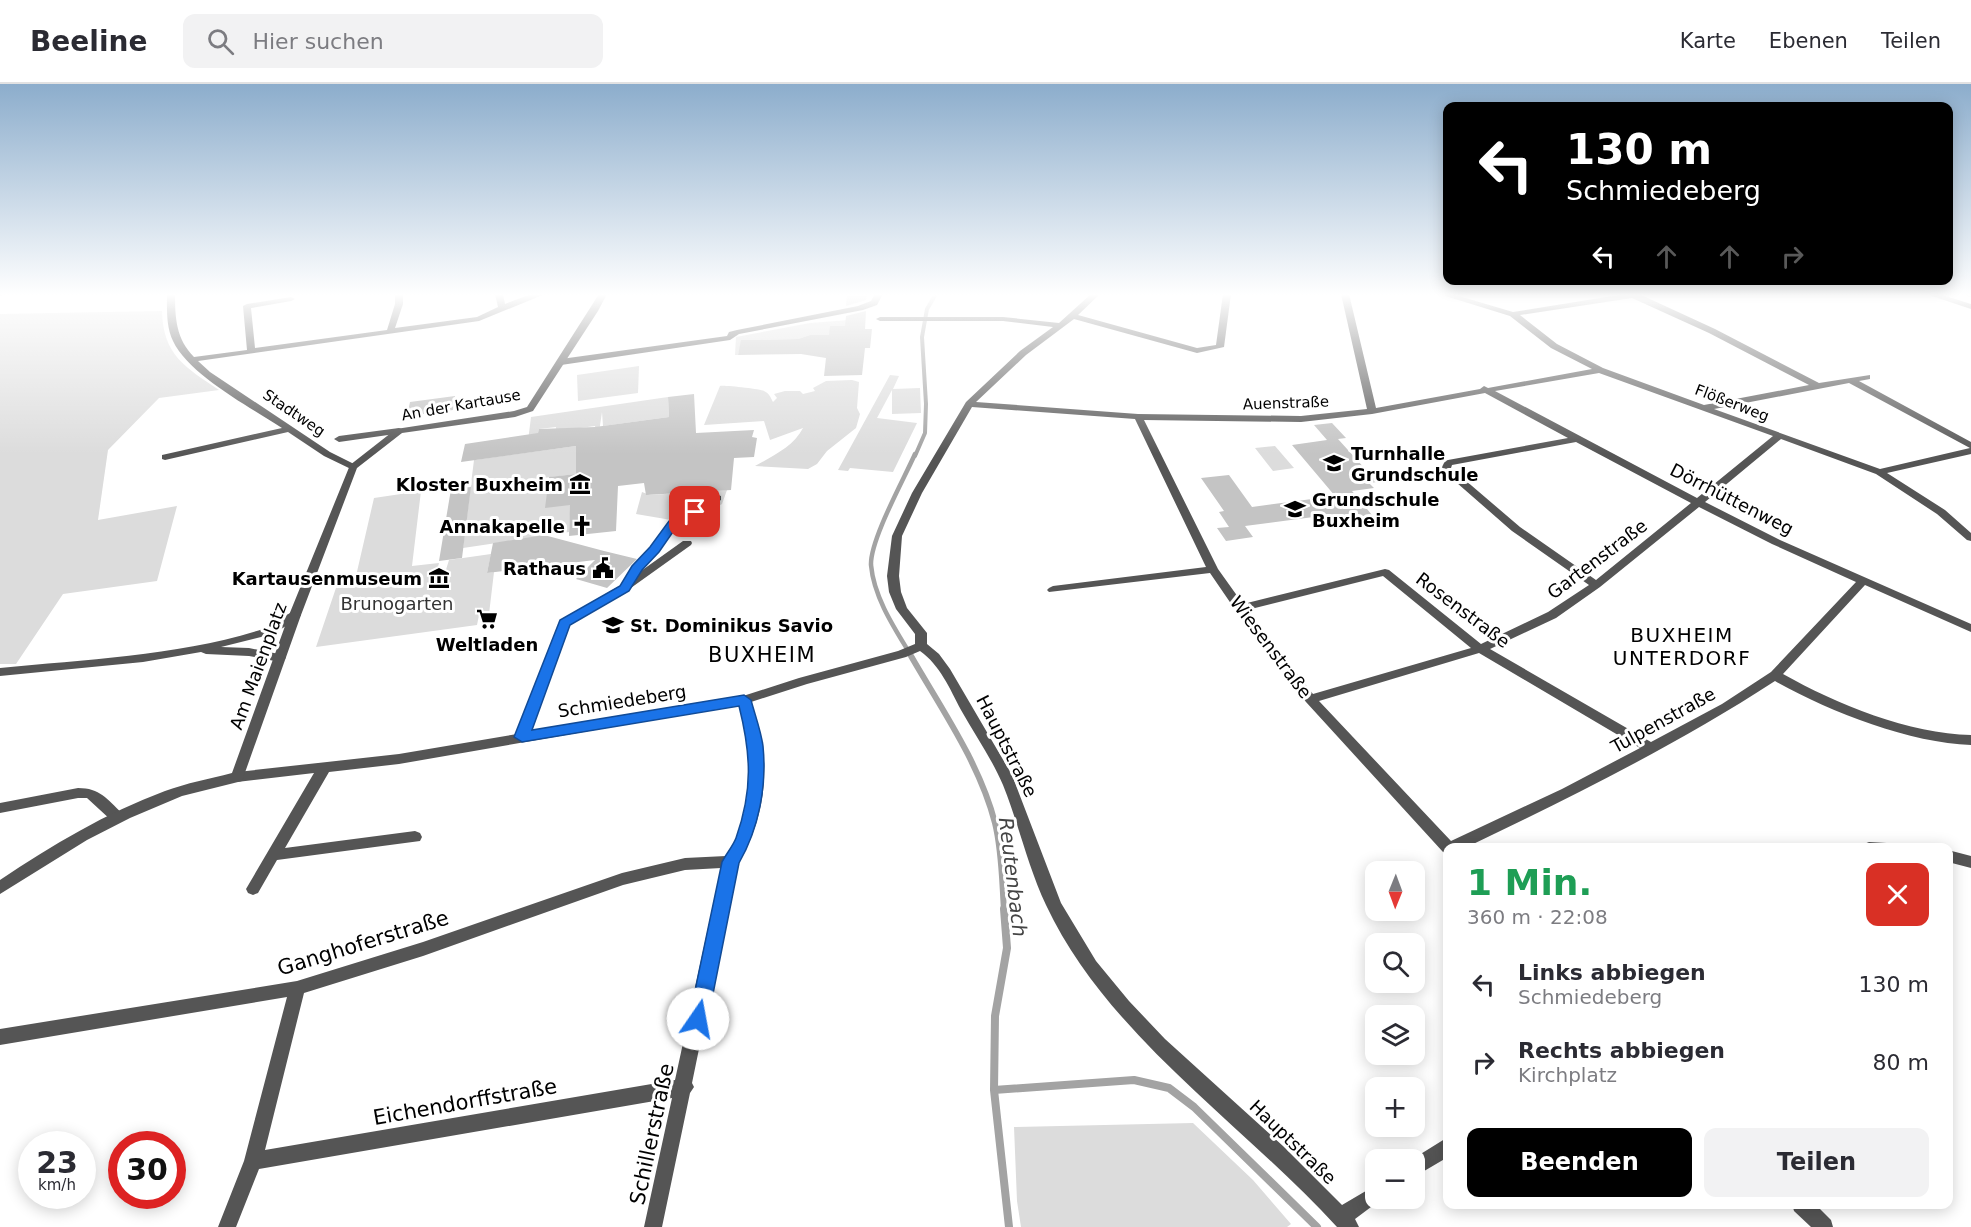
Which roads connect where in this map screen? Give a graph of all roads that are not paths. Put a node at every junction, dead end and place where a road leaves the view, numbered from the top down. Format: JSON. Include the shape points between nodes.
{"nodes":[{"id":1,"x":180,"y":347,"type":"edge"},
{"id":2,"x":270,"y":347,"type":"edge"},
{"id":3,"x":570,"y":347,"type":"edge"},
{"id":4,"x":664,"y":347,"type":"edge"},
{"id":5,"x":1030,"y":347,"type":"edge"},
{"id":6,"x":1184,"y":347,"type":"edge"},
{"id":7,"x":1218,"y":347,"type":"edge"},
{"id":8,"x":1357,"y":347,"type":"edge"},
{"id":9,"x":1557,"y":347,"type":"edge"},
{"id":10,"x":1743,"y":347,"type":"edge"},
{"id":11,"x":251,"y":350,"type":"joint"},
{"id":12,"x":191,"y":360,"type":"junction"},
{"id":13,"x":561,"y":362,"type":"junction"},
{"id":14,"x":1600,"y":370,"type":"junction"},
{"id":15,"x":1867,"y":377,"type":"dead end"},
{"id":16,"x":1850,"y":380,"type":"junction"},
{"id":17,"x":1816,"y":386,"type":"junction"},
{"id":18,"x":1484,"y":389,"type":"junction"},
{"id":19,"x":969,"y":404,"type":"junction"},
{"id":20,"x":1703,"y":408,"type":"junction"},
{"id":21,"x":1372,"y":411,"type":"junction"},
{"id":22,"x":1138,"y":417,"type":"junction"},
{"id":23,"x":291,"y":429,"type":"junction"},
{"id":24,"x":399,"y":430,"type":"junction"},
{"id":25,"x":1778,"y":437,"type":"junction"},
{"id":26,"x":339,"y":439,"type":"dead end"},
{"id":27,"x":1577,"y":439,"type":"junction"},
{"id":28,"x":1971,"y":446,"type":"edge"},
{"id":29,"x":1971,"y":451,"type":"edge"},
{"id":30,"x":165,"y":457,"type":"dead end"},
{"id":31,"x":353,"y":467,"type":"junction"},
{"id":32,"x":1879,"y":472,"type":"junction"},
{"id":33,"x":717,"y":498,"type":"dead end"},
{"id":34,"x":1699,"y":503,"type":"junction"},
{"id":35,"x":1971,"y":538,"type":"edge"},
{"id":36,"x":687,"y":543,"type":"dead end"},
{"id":37,"x":1213,"y":569,"type":"junction"},
{"id":38,"x":1863,"y":581,"type":"junction"},
{"id":39,"x":1596,"y":585,"type":"junction"},
{"id":40,"x":624,"y":588,"type":"junction"},
{"id":41,"x":1053,"y":590,"type":"dead end"},
{"id":42,"x":1240,"y":608,"type":"junction"},
{"id":43,"x":295,"y":615,"type":"junction"},
{"id":44,"x":1971,"y":628,"type":"edge"},
{"id":45,"x":921,"y":646,"type":"junction"},
{"id":46,"x":1480,"y":649,"type":"junction"},
{"id":47,"x":192,"y":650,"type":"junction"},
{"id":48,"x":280,"y":658,"type":"junction"},
{"id":49,"x":0,"y":672,"type":"edge"},
{"id":50,"x":1775,"y":675,"type":"junction"},
{"id":51,"x":1310,"y":699,"type":"junction"},
{"id":52,"x":744,"y":700,"type":"junction"},
{"id":53,"x":522,"y":737,"type":"junction"},
{"id":54,"x":1971,"y":740,"type":"edge"},
{"id":55,"x":1651,"y":748,"type":"junction"},
{"id":56,"x":324,"y":768,"type":"junction"},
{"id":57,"x":237,"y":777,"type":"junction"},
{"id":58,"x":0,"y":808,"type":"edge"},
{"id":59,"x":117,"y":817,"type":"junction"},
{"id":60,"x":415,"y":837,"type":"dead end"},
{"id":61,"x":1444,"y":843,"type":"edge"},
{"id":62,"x":1460,"y":843,"type":"edge"},
{"id":63,"x":273,"y":855,"type":"junction"},
{"id":64,"x":1953,"y":857,"type":"edge"},
{"id":65,"x":730,"y":862,"type":"junction"},
{"id":66,"x":1971,"y":862,"type":"edge"},
{"id":67,"x":0,"y":888,"type":"edge"},
{"id":68,"x":253,"y":890,"type":"dead end"},
{"id":69,"x":297,"y":988,"type":"junction"},
{"id":70,"x":0,"y":1037,"type":"edge"},
{"id":71,"x":685,"y":1087,"type":"junction"},
{"id":72,"x":1443,"y":1149,"type":"edge"},
{"id":73,"x":253,"y":1161,"type":"junction"},
{"id":74,"x":1425,"y":1161,"type":"edge"},
{"id":75,"x":1365,"y":1204,"type":"edge"},
{"id":76,"x":1806,"y":1209,"type":"edge"},
{"id":77,"x":1346,"y":1222,"type":"edge"},
{"id":78,"x":227,"y":1227,"type":"edge"},
{"id":79,"x":653,"y":1227,"type":"edge"},
{"id":80,"x":1824,"y":1227,"type":"edge"}],
"edges":[{"from":1,"to":12,"type":"street","name":"Stadtweg"},
{"from":2,"to":11,"type":"street"},
{"from":3,"to":13,"type":"street","name":"An der Kartause"},
{"from":4,"to":13,"type":"street"},
{"from":5,"to":19,"type":"street","name":"Hauptstraße"},
{"from":6,"to":7,"type":"street","via":[[1197,351]]},
{"from":8,"to":21,"type":"street"},
{"from":9,"to":14,"type":"street","name":"Flößerweg"},
{"from":10,"to":17,"type":"street"},
{"from":11,"to":12,"type":"street"},
{"from":12,"to":23,"type":"street","name":"Stadtweg"},
{"from":13,"to":24,"type":"street","name":"An der Kartause","via":[[530,409]]},
{"from":14,"to":18,"type":"street","name":"Auenstraße"},
{"from":14,"to":20,"type":"street","name":"Flößerweg"},
{"from":15,"to":16,"type":"street"},
{"from":16,"to":17,"type":"street"},
{"from":16,"to":28,"type":"street"},
{"from":17,"to":20,"type":"street"},
{"from":18,"to":21,"type":"street","name":"Auenstraße"},
{"from":18,"to":27,"type":"street","name":"Dörrhüttenweg"},
{"from":19,"to":22,"type":"street","name":"Auenstraße"},
{"from":19,"to":45,"type":"street","name":"Hauptstraße","via":[[917,493],[894,547],[895,592],[902,609],[921,633]]},
{"from":20,"to":25,"type":"street","name":"Flößerweg"},
{"from":21,"to":22,"type":"street","name":"Auenstraße","via":[[1301,419]]},
{"from":22,"to":37,"type":"street","name":"Wiesenstraße"},
{"from":23,"to":30,"type":"street"},
{"from":23,"to":31,"type":"street","name":"Stadtweg"},
{"from":24,"to":26,"type":"street","name":"Stadtweg"},
{"from":24,"to":31,"type":"street","name":"An der Kartause"},
{"from":25,"to":32,"type":"street","name":"Flößerweg"},
{"from":25,"to":34,"type":"street","name":"Gartenstraße"},
{"from":27,"to":34,"type":"street","name":"Dörrhüttenweg"},
{"from":27,"to":39,"type":"street","via":[[1448,463],[1446,469],[1516,529]]},
{"from":29,"to":32,"type":"street"},
{"from":31,"to":43,"type":"street","name":"Am Maienplatz"},
{"from":32,"to":35,"type":"street","name":"Flößerweg","via":[[1941,512]]},
{"from":33,"to":40,"type":"street","via":[[673,524]]},
{"from":34,"to":38,"type":"street","name":"Dörrhüttenweg"},
{"from":34,"to":39,"type":"street","name":"Gartenstraße"},
{"from":36,"to":40,"type":"street"},
{"from":37,"to":41,"type":"street"},
{"from":37,"to":42,"type":"street","name":"Wiesenstraße"},
{"from":38,"to":44,"type":"street","name":"Dörrhüttenweg"},
{"from":38,"to":50,"type":"street","name":"Tulpenstraße"},
{"from":39,"to":46,"type":"street","name":"Gartenstraße","via":[[1552,615]]},
{"from":40,"to":53,"type":"street","via":[[565,623]]},
{"from":42,"to":46,"type":"street","name":"Rosenstraße","via":[[1385,572]]},
{"from":42,"to":51,"type":"street","name":"Wiesenstraße"},
{"from":43,"to":47,"type":"street","via":[[270,631]]},
{"from":43,"to":48,"type":"street","name":"Am Maienplatz"},
{"from":45,"to":52,"type":"street","name":"Schmiedeberg"},
{"from":45,"to":77,"type":"street","name":"Hauptstraße","via":[[946,672],[1000,766],[1051,900],[1079,949],[1126,1011],[1292,1166]]},
{"from":46,"to":51,"type":"street","name":"Gartenstraße"},
{"from":46,"to":55,"type":"street","name":"Rosenstraße"},
{"from":47,"to":48,"type":"street","via":[[249,652]]},
{"from":47,"to":49,"type":"street"},
{"from":48,"to":57,"type":"street","name":"Am Maienplatz"},
{"from":50,"to":54,"type":"street","via":[[1807,692],[1892,723],[1947,740]]},
{"from":50,"to":55,"type":"street","name":"Tulpenstraße"},
{"from":51,"to":61,"type":"street","name":"Wiesenstraße"},
{"from":52,"to":53,"type":"street","name":"Schmiedeberg"},
{"from":52,"to":65,"type":"street","name":"Schillerstraße","via":[[756,744],[757,784],[743,840]]},
{"from":53,"to":56,"type":"street","name":"Schmiedeberg"},
{"from":55,"to":62,"type":"street","name":"Tulpenstraße"},
{"from":56,"to":57,"type":"street","name":"Schmiedeberg"},
{"from":56,"to":63,"type":"street"},
{"from":57,"to":59,"type":"street","name":"Schmiedeberg","via":[[171,795]]},
{"from":58,"to":59,"type":"street","via":[[78,793],[90,794]]},
{"from":59,"to":67,"type":"street","name":"Schmiedeberg"},
{"from":60,"to":63,"type":"street"},
{"from":63,"to":68,"type":"street"},
{"from":64,"to":66,"type":"street"},
{"from":65,"to":69,"type":"street","name":"Ganghoferstraße","via":[[685,864],[632,876],[386,962]]},
{"from":65,"to":71,"type":"street","name":"Schillerstraße"},
{"from":69,"to":70,"type":"street","name":"Ganghoferstraße"},
{"from":69,"to":73,"type":"street"},
{"from":71,"to":73,"type":"street","name":"Eichendorffstraße"},
{"from":71,"to":79,"type":"street","name":"Schillerstraße"},
{"from":72,"to":74,"type":"street"},
{"from":73,"to":78,"type":"street"},
{"from":75,"to":77,"type":"street"},
{"from":76,"to":80,"type":"street"}]}
